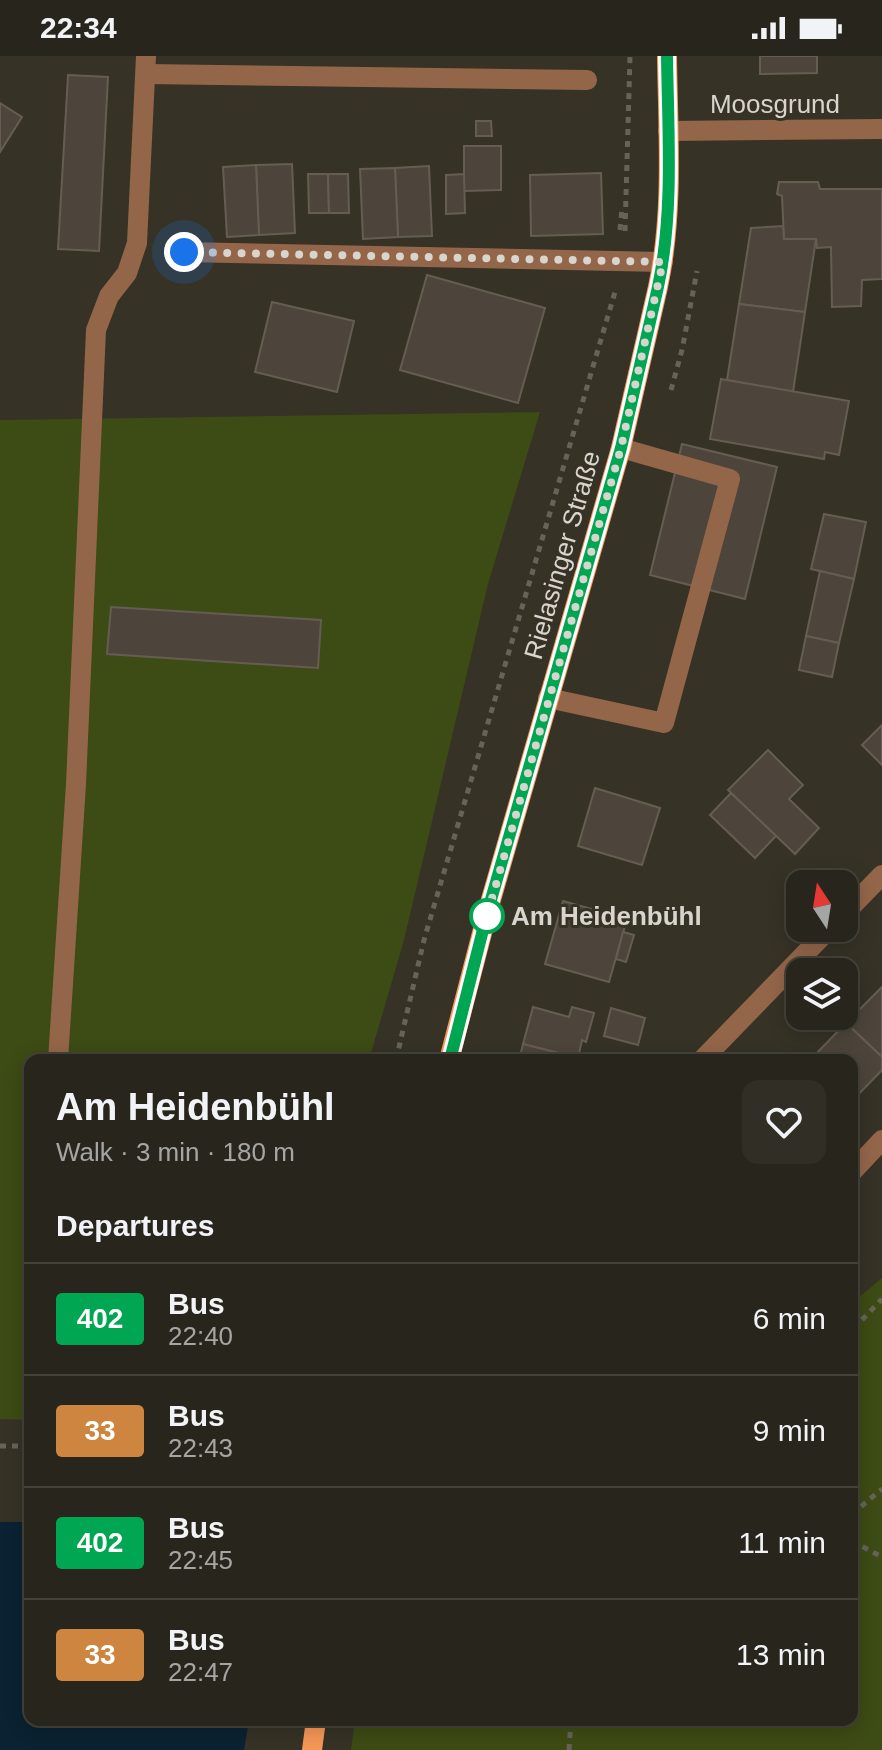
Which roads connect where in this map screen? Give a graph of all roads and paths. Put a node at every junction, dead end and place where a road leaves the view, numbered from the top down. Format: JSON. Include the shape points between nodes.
{"nodes":[{"id":1,"x":630,"y":56,"type":"edge"},
{"id":2,"x":637,"y":56,"type":"edge"},
{"id":3,"x":667,"y":56,"type":"edge"},
{"id":4,"x":146,"y":65,"type":"edge"},
{"id":5,"x":587,"y":80,"type":"dead end"},
{"id":6,"x":882,"y":129,"type":"edge"},
{"id":7,"x":668,"y":131,"type":"junction"},
{"id":8,"x":184,"y":252,"type":"dead end"},
{"id":9,"x":620,"y":261,"type":"junction"},
{"id":10,"x":663,"y":262,"type":"junction"},
{"id":11,"x":621,"y":448,"type":"junction"},
{"id":12,"x":548,"y":698,"type":"junction"},
{"id":13,"x":882,"y":875,"type":"edge"},
{"id":14,"x":858,"y":900,"type":"edge"},
{"id":15,"x":816,"y":942,"type":"edge"},
{"id":16,"x":58,"y":1054,"type":"edge"},
{"id":17,"x":397,"y":1054,"type":"edge"},
{"id":18,"x":451,"y":1054,"type":"edge"},
{"id":19,"x":708,"y":1054,"type":"edge"},
{"id":20,"x":882,"y":1140,"type":"edge"},
{"id":21,"x":858,"y":1166,"type":"edge"},
{"id":22,"x":882,"y":1299,"type":"edge"},
{"id":23,"x":858,"y":1323,"type":"edge"},
{"id":24,"x":0,"y":1446,"type":"edge"},
{"id":25,"x":24,"y":1446,"type":"edge"},
{"id":26,"x":882,"y":1489,"type":"edge"},
{"id":27,"x":858,"y":1509,"type":"edge"},
{"id":28,"x":858,"y":1544,"type":"edge"},
{"id":29,"x":882,"y":1557,"type":"edge"},
{"id":30,"x":315,"y":1726,"type":"edge"},
{"id":31,"x":571,"y":1726,"type":"edge"},
{"id":32,"x":312,"y":1750,"type":"edge"},
{"id":33,"x":569,"y":1750,"type":"edge"}],
"edges":[{"from":1,"to":9,"type":"path"},
{"from":2,"to":9,"type":"path"},
{"from":3,"to":7,"type":"main road","name":"Rielasinger Straße"},
{"from":4,"to":5,"type":"street"},
{"from":4,"to":16,"type":"street","via":[[137,243],[96,330]]},
{"from":6,"to":7,"type":"street","name":"Moosgrund"},
{"from":7,"to":10,"type":"main road","name":"Rielasinger Straße"},
{"from":8,"to":9,"type":"street"},
{"from":9,"to":10,"type":"street"},
{"from":9,"to":17,"type":"path","via":[[602,342],[424,940]]},
{"from":10,"to":11,"type":"main road","name":"Rielasinger Straße"},
{"from":11,"to":12,"type":"main road","name":"Rielasinger Straße"},
{"from":11,"to":12,"type":"street","via":[[730,479],[664,723]]},
{"from":12,"to":18,"type":"main road","name":"Rielasinger Straße"},
{"from":13,"to":14,"type":"street"},
{"from":15,"to":19,"type":"street"},
{"from":20,"to":21,"type":"street"},
{"from":22,"to":23,"type":"path"},
{"from":24,"to":25,"type":"path"},
{"from":26,"to":27,"type":"path"},
{"from":28,"to":29,"type":"path"},
{"from":30,"to":32,"type":"main road"},
{"from":31,"to":33,"type":"path"}]}
